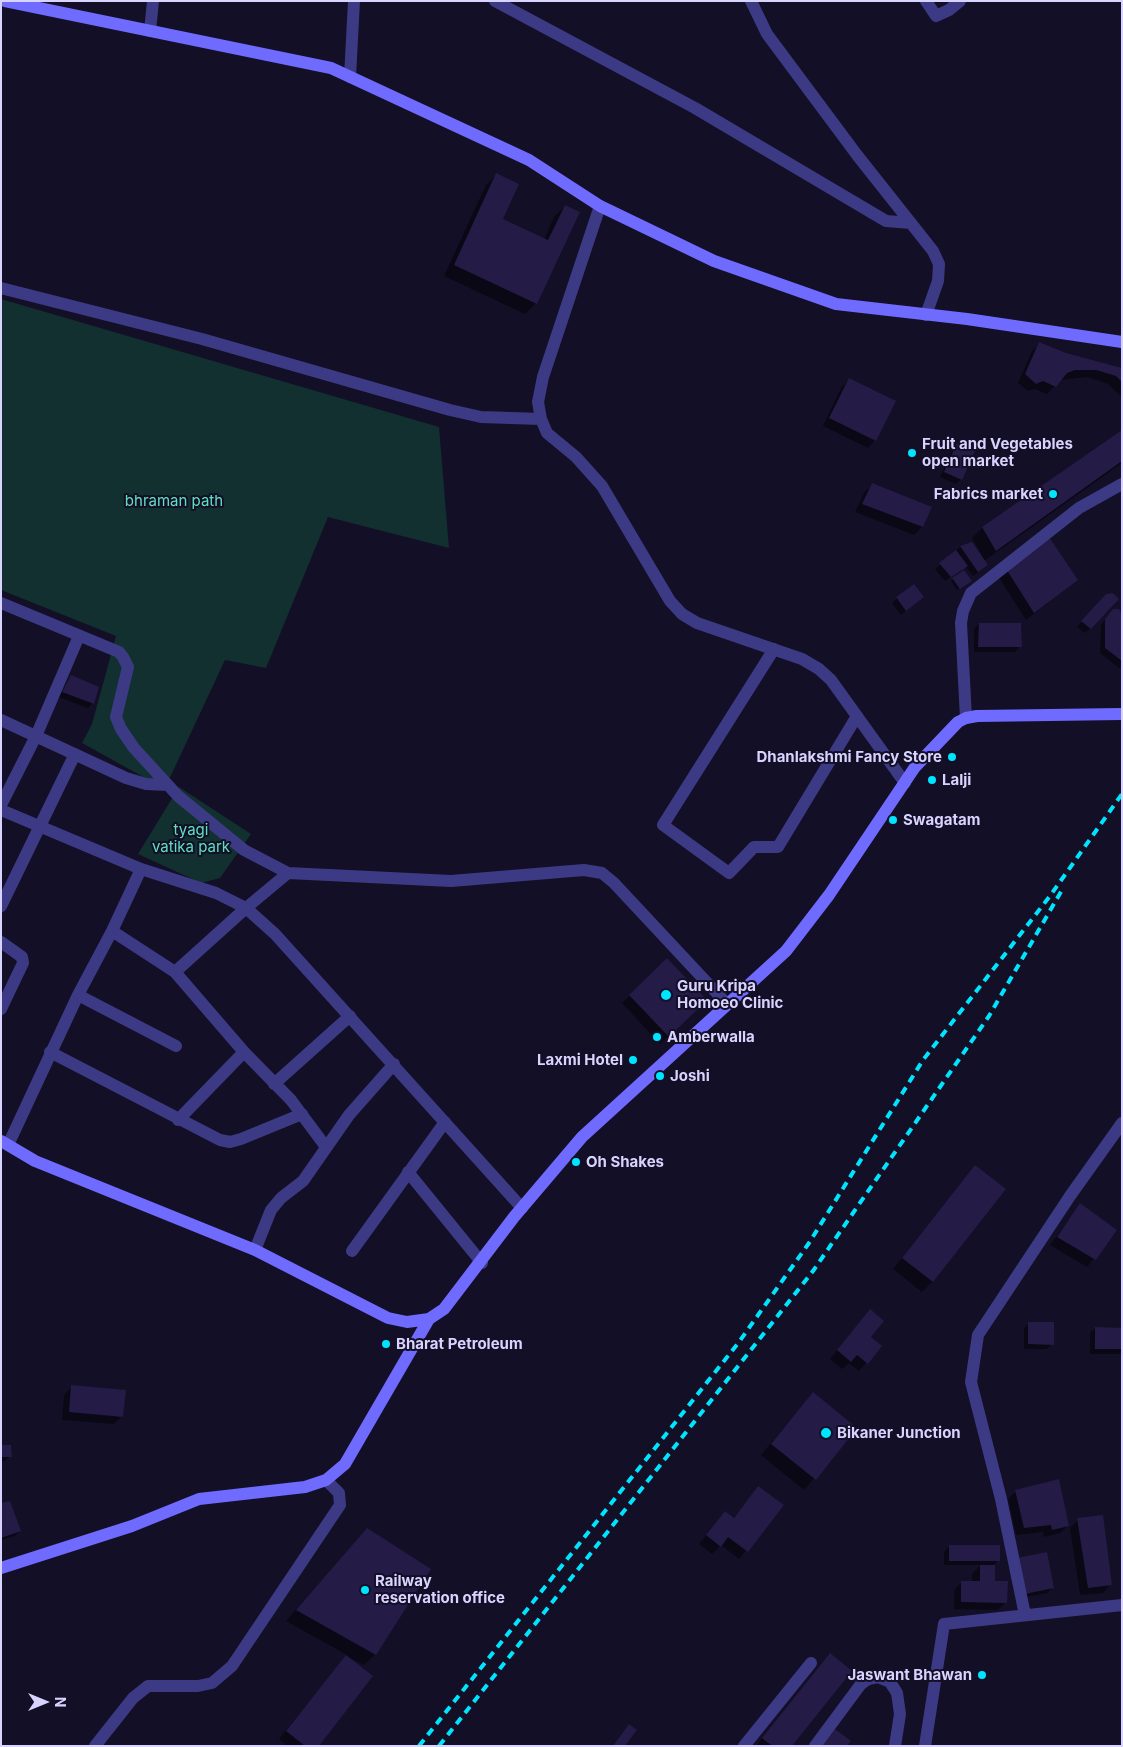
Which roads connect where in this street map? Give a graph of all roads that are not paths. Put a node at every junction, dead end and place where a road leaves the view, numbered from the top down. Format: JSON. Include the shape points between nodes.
{"nodes":[{"id":1,"x":5,"y":1,"type":"edge"},
{"id":2,"x":153,"y":1,"type":"edge"},
{"id":3,"x":354,"y":1,"type":"edge"},
{"id":4,"x":495,"y":1,"type":"edge"},
{"id":5,"x":751,"y":1,"type":"edge"},
{"id":6,"x":926,"y":1,"type":"edge"},
{"id":7,"x":960,"y":1,"type":"edge"},
{"id":8,"x":150,"y":31,"type":"junction"},
{"id":9,"x":350,"y":77,"type":"junction"},
{"id":10,"x":600,"y":206,"type":"junction"},
{"id":11,"x":911,"y":223,"type":"junction"},
{"id":12,"x":1,"y":288,"type":"edge"},
{"id":13,"x":926,"y":315,"type":"junction"},
{"id":14,"x":1122,"y":342,"type":"edge"},
{"id":15,"x":541,"y":420,"type":"junction"},
{"id":16,"x":1122,"y":484,"type":"edge"},
{"id":17,"x":1,"y":603,"type":"edge"},
{"id":18,"x":79,"y":636,"type":"junction"},
{"id":19,"x":774,"y":649,"type":"junction"},
{"id":20,"x":1122,"y":714,"type":"edge"},
{"id":21,"x":857,"y":716,"type":"junction"},
{"id":22,"x":966,"y":718,"type":"junction"},
{"id":23,"x":1,"y":720,"type":"edge"},
{"id":24,"x":36,"y":736,"type":"junction"},
{"id":25,"x":75,"y":754,"type":"junction"},
{"id":26,"x":905,"y":783,"type":"junction"},
{"id":27,"x":168,"y":785,"type":"junction"},
{"id":28,"x":1,"y":805,"type":"edge"},
{"id":29,"x":1,"y":810,"type":"edge"},
{"id":30,"x":40,"y":826,"type":"junction"},
{"id":31,"x":142,"y":869,"type":"junction"},
{"id":32,"x":288,"y":873,"type":"junction"},
{"id":33,"x":6,"y":886,"type":"edge"},
{"id":34,"x":1,"y":906,"type":"edge"},
{"id":35,"x":246,"y":908,"type":"junction"},
{"id":36,"x":112,"y":931,"type":"junction"},
{"id":37,"x":1,"y":942,"type":"edge"},
{"id":38,"x":175,"y":972,"type":"junction"},
{"id":39,"x":4,"y":994,"type":"edge"},
{"id":40,"x":78,"y":995,"type":"junction"},
{"id":41,"x":727,"y":1004,"type":"junction"},
{"id":42,"x":1,"y":1009,"type":"edge"},
{"id":43,"x":350,"y":1016,"type":"junction"},
{"id":44,"x":176,"y":1046,"type":"dead end"},
{"id":45,"x":50,"y":1052,"type":"junction"},
{"id":46,"x":244,"y":1052,"type":"junction"},
{"id":47,"x":394,"y":1064,"type":"junction"},
{"id":48,"x":274,"y":1084,"type":"junction"},
{"id":49,"x":302,"y":1114,"type":"junction"},
{"id":50,"x":178,"y":1120,"type":"junction"},
{"id":51,"x":445,"y":1122,"type":"junction"},
{"id":52,"x":1122,"y":1124,"type":"edge"},
{"id":53,"x":4,"y":1143,"type":"edge"},
{"id":54,"x":326,"y":1147,"type":"junction"},
{"id":55,"x":408,"y":1172,"type":"junction"},
{"id":56,"x":522,"y":1208,"type":"junction"},
{"id":57,"x":255,"y":1250,"type":"junction"},
{"id":58,"x":352,"y":1251,"type":"dead end"},
{"id":59,"x":482,"y":1263,"type":"junction"},
{"id":60,"x":429,"y":1319,"type":"junction"},
{"id":61,"x":326,"y":1480,"type":"junction"},
{"id":62,"x":1,"y":1568,"type":"edge"},
{"id":63,"x":1122,"y":1605,"type":"edge"},
{"id":64,"x":1025,"y":1615,"type":"junction"},
{"id":65,"x":811,"y":1663,"type":"dead end"},
{"id":66,"x":749,"y":1744,"type":"edge"},
{"id":67,"x":95,"y":1746,"type":"edge"},
{"id":68,"x":815,"y":1746,"type":"edge"},
{"id":69,"x":895,"y":1746,"type":"edge"},
{"id":70,"x":925,"y":1746,"type":"edge"}],
"edges":[{"from":1,"to":8,"type":"street"},
{"from":2,"to":8,"type":"street"},
{"from":3,"to":9,"type":"street"},
{"from":4,"to":11,"type":"street","via":[[695,108],[886,221]]},
{"from":5,"to":11,"type":"street","via":[[767,34]]},
{"from":6,"to":7,"type":"street","via":[[936,16]]},
{"from":8,"to":9,"type":"street","via":[[331,68]]},
{"from":9,"to":10,"type":"street","via":[[529,160]]},
{"from":10,"to":13,"type":"street","via":[[714,261],[836,304]]},
{"from":10,"to":15,"type":"street","via":[[543,377],[538,402]]},
{"from":11,"to":13,"type":"street","via":[[939,264],[938,281]]},
{"from":12,"to":15,"type":"street","via":[[202,339],[450,410],[481,417]]},
{"from":13,"to":14,"type":"street"},
{"from":15,"to":19,"type":"street","via":[[547,433],[576,457],[602,486],[670,601],[682,614],[697,623]]},
{"from":16,"to":22,"type":"street","via":[[1079,508],[971,593],[961,623]]},
{"from":17,"to":18,"type":"street"},
{"from":18,"to":24,"type":"street"},
{"from":18,"to":27,"type":"street","via":[[118,652],[127,662],[117,711],[118,722],[134,748]]},
{"from":19,"to":21,"type":"street","via":[[818,669],[831,680]]},
{"from":19,"to":21,"type":"street","via":[[663,825],[730,873],[754,847],[778,847]]},
{"from":20,"to":22,"type":"street"},
{"from":21,"to":26,"type":"street"},
{"from":22,"to":26,"type":"street","via":[[958,722]]},
{"from":23,"to":24,"type":"street"},
{"from":24,"to":25,"type":"street"},
{"from":24,"to":28,"type":"street"},
{"from":25,"to":27,"type":"street","via":[[126,778],[146,784]]},
{"from":25,"to":30,"type":"street"},
{"from":26,"to":41,"type":"street","via":[[829,895],[786,950]]},
{"from":27,"to":32,"type":"street","via":[[244,850]]},
{"from":29,"to":30,"type":"street"},
{"from":30,"to":31,"type":"street"},
{"from":30,"to":33,"type":"street"},
{"from":31,"to":35,"type":"street","via":[[216,893]]},
{"from":31,"to":36,"type":"street"},
{"from":32,"to":35,"type":"street"},
{"from":32,"to":41,"type":"street","via":[[451,881],[584,870],[602,873]]},
{"from":33,"to":34,"type":"street"},
{"from":35,"to":38,"type":"street"},
{"from":35,"to":43,"type":"street","via":[[275,934]]},
{"from":36,"to":38,"type":"street"},
{"from":36,"to":40,"type":"street"},
{"from":37,"to":39,"type":"street","via":[[22,957],[23,963]]},
{"from":38,"to":46,"type":"street"},
{"from":39,"to":42,"type":"street"},
{"from":40,"to":44,"type":"street"},
{"from":40,"to":45,"type":"street"},
{"from":41,"to":56,"type":"street","via":[[582,1137]]},
{"from":43,"to":47,"type":"street"},
{"from":43,"to":48,"type":"street"},
{"from":45,"to":50,"type":"street"},
{"from":45,"to":53,"type":"street"},
{"from":46,"to":48,"type":"street"},
{"from":46,"to":50,"type":"street"},
{"from":47,"to":51,"type":"street"},
{"from":47,"to":54,"type":"street","via":[[348,1115]]},
{"from":48,"to":49,"type":"street"},
{"from":49,"to":50,"type":"street","via":[[230,1142],[209,1136]]},
{"from":49,"to":54,"type":"street"},
{"from":51,"to":55,"type":"street"},
{"from":51,"to":56,"type":"street"},
{"from":52,"to":64,"type":"street","via":[[978,1335],[971,1382],[1001,1499]]},
{"from":53,"to":57,"type":"street","via":[[60,1172]]},
{"from":54,"to":57,"type":"street","via":[[303,1181],[271,1210]]},
{"from":55,"to":58,"type":"street"},
{"from":55,"to":59,"type":"street"},
{"from":56,"to":59,"type":"street"},
{"from":57,"to":60,"type":"street","via":[[388,1318],[407,1322]]},
{"from":59,"to":60,"type":"street","via":[[444,1310]]},
{"from":60,"to":61,"type":"street","via":[[345,1464]]},
{"from":61,"to":62,"type":"street","via":[[306,1487],[199,1499],[132,1526]]},
{"from":61,"to":67,"type":"street","via":[[339,1493],[340,1505],[232,1666],[212,1684],[148,1686],[133,1698]]},
{"from":63,"to":64,"type":"street"},
{"from":64,"to":70,"type":"street","via":[[944,1624]]},
{"from":65,"to":66,"type":"street"},
{"from":68,"to":69,"type":"street","via":[[861,1684],[878,1677],[890,1682],[897,1693],[900,1714]]}]}
